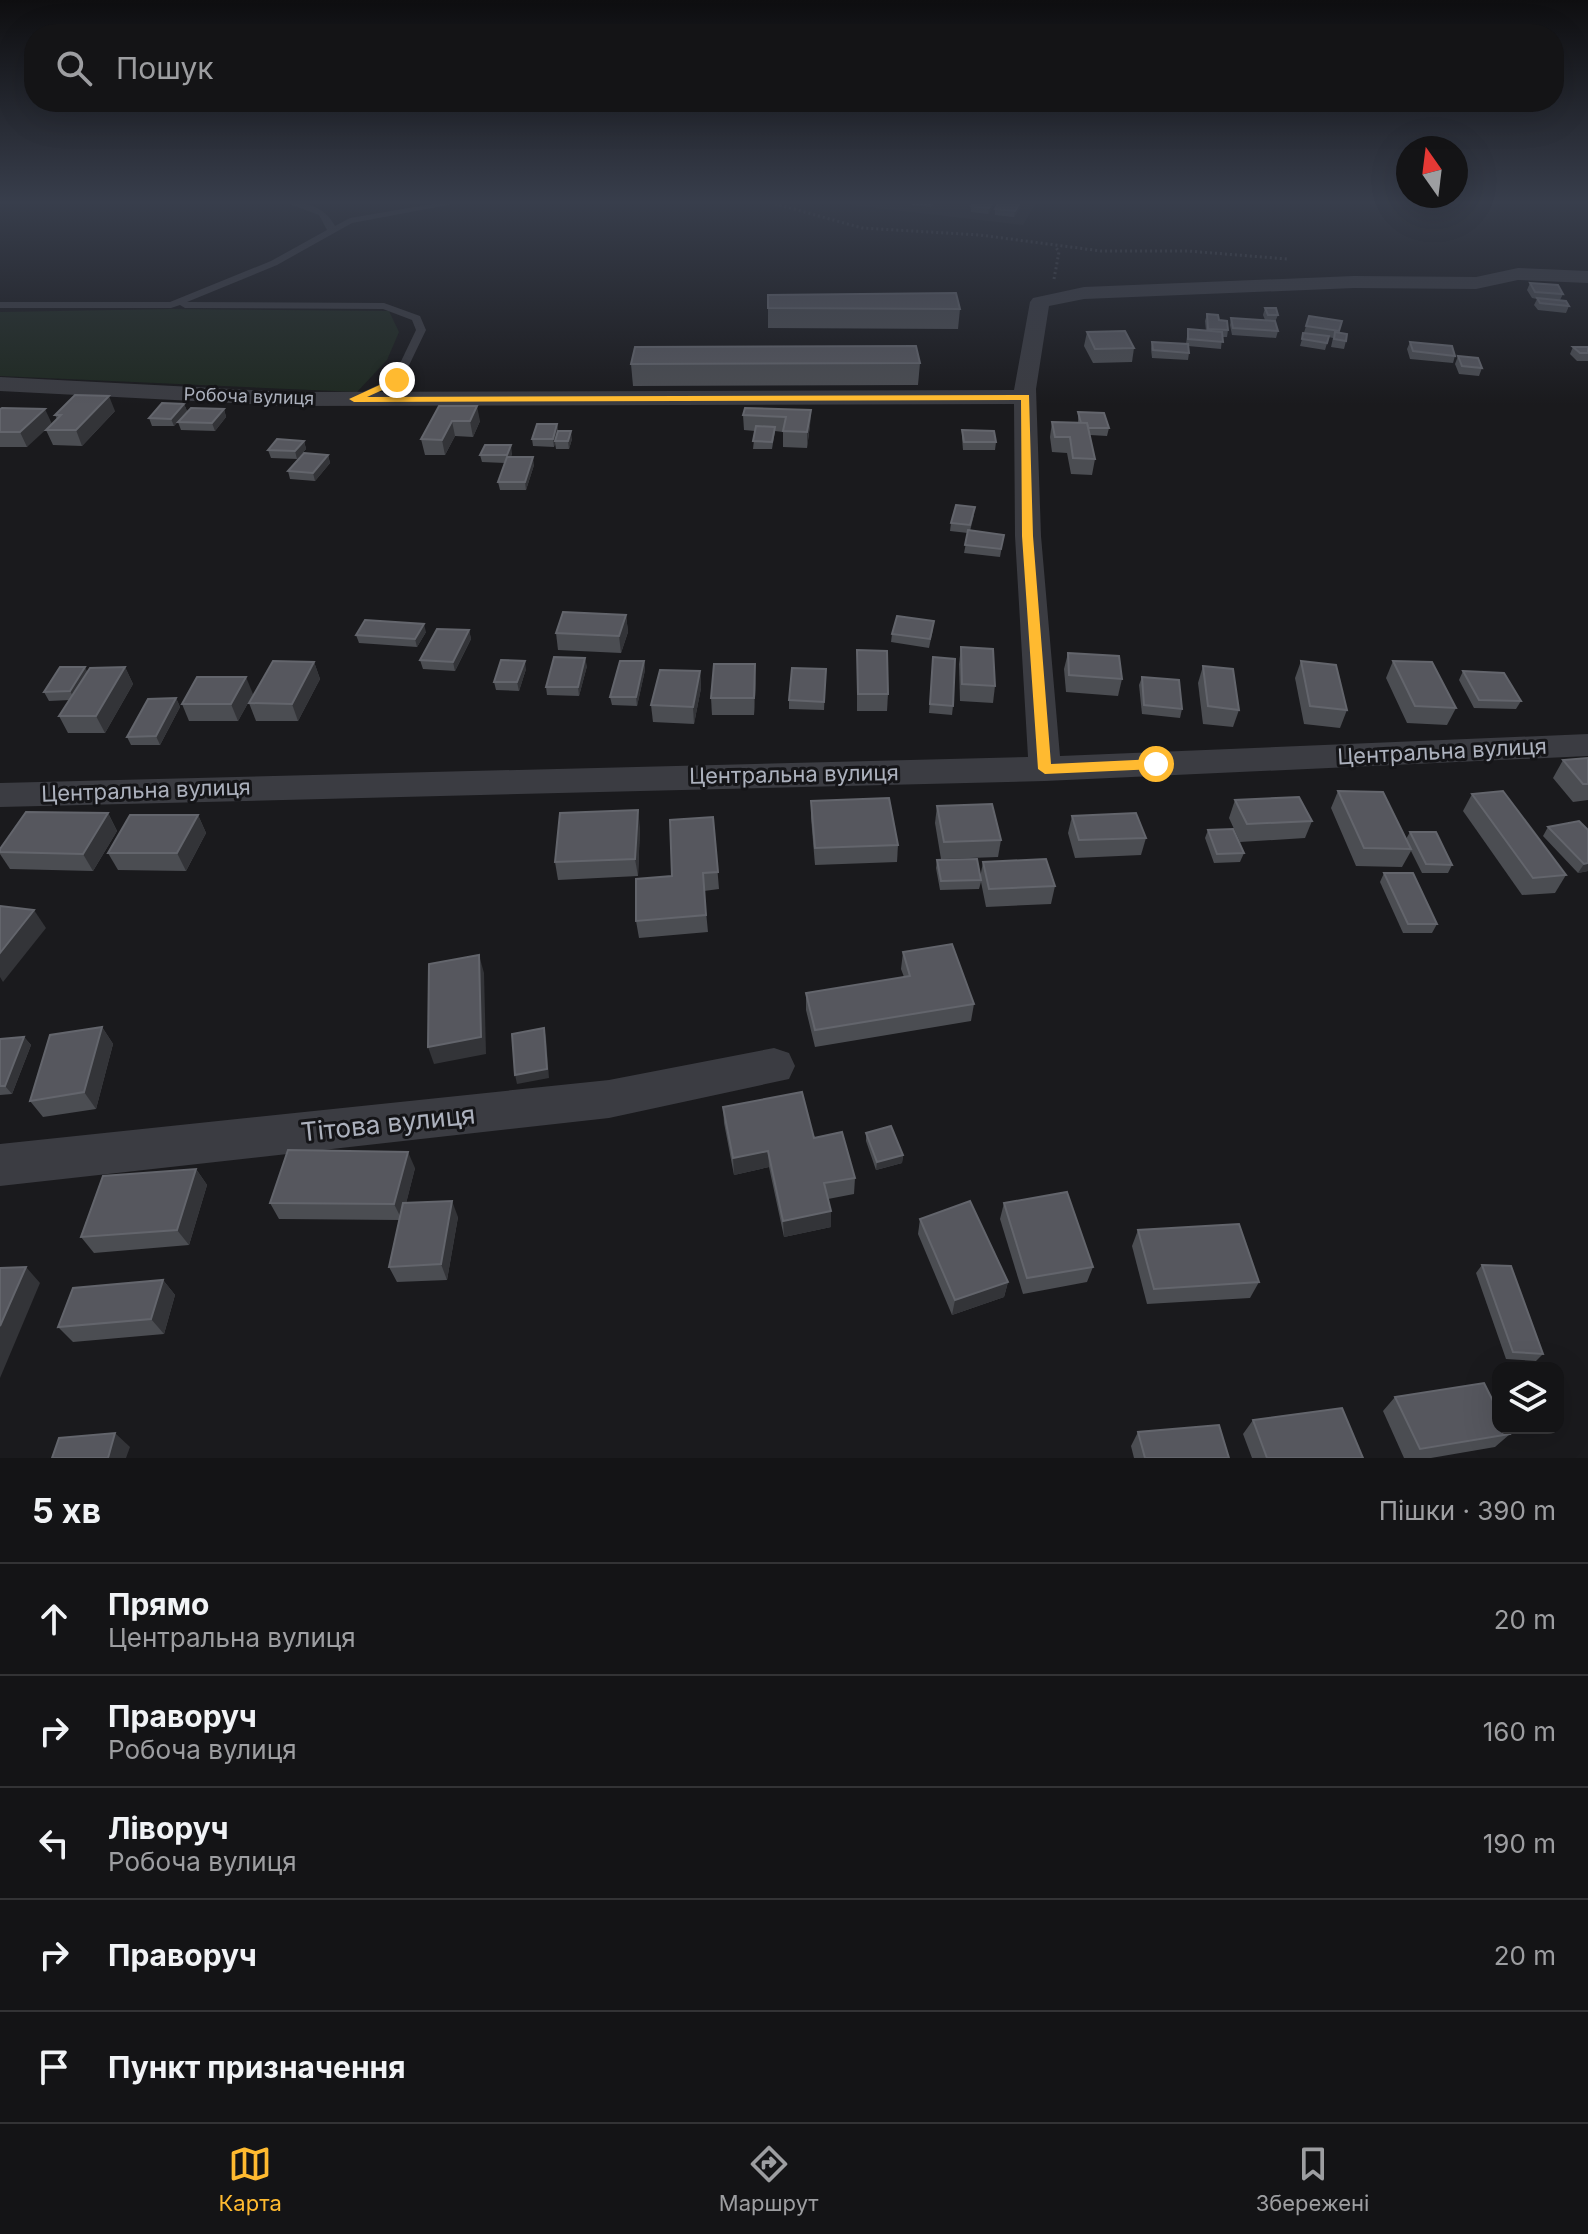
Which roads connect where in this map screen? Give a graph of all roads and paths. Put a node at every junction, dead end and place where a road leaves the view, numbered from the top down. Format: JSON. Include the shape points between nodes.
{"nodes":[{"id":1,"x":259,"y":269,"type":"edge"},
{"id":2,"x":1588,"y":277,"type":"edge"},
{"id":3,"x":0,"y":305,"type":"edge"},
{"id":4,"x":171,"y":305,"type":"junction"},
{"id":5,"x":0,"y":384,"type":"edge"},
{"id":6,"x":1026,"y":397,"type":"junction"},
{"id":7,"x":354,"y":399,"type":"junction"},
{"id":8,"x":1588,"y":745,"type":"edge"},
{"id":9,"x":1045,"y":769,"type":"junction"},
{"id":10,"x":0,"y":795,"type":"edge"},
{"id":11,"x":774,"y":1066,"type":"dead end"},
{"id":12,"x":0,"y":1165,"type":"edge"}],
"edges":[{"from":1,"to":4,"type":"lane"},
{"from":2,"to":6,"type":"street","via":[[1518,274],[1476,283],[1354,282],[1100,293],[1040,302]]},
{"from":3,"to":4,"type":"lane"},
{"from":4,"to":7,"type":"lane","via":[[384,306],[416,318],[421,330],[397,380]]},
{"from":5,"to":7,"type":"street","name":"Робоча вулиця"},
{"from":6,"to":7,"type":"street","name":"Робоча вулиця"},
{"from":6,"to":9,"type":"street","via":[[1028,536]]},
{"from":8,"to":9,"type":"street","name":"Центральна вулиця"},
{"from":9,"to":10,"type":"street","name":"Центральна вулиця"},
{"from":11,"to":12,"type":"street","name":"Тітова вулиця","via":[[609,1099]]}]}
